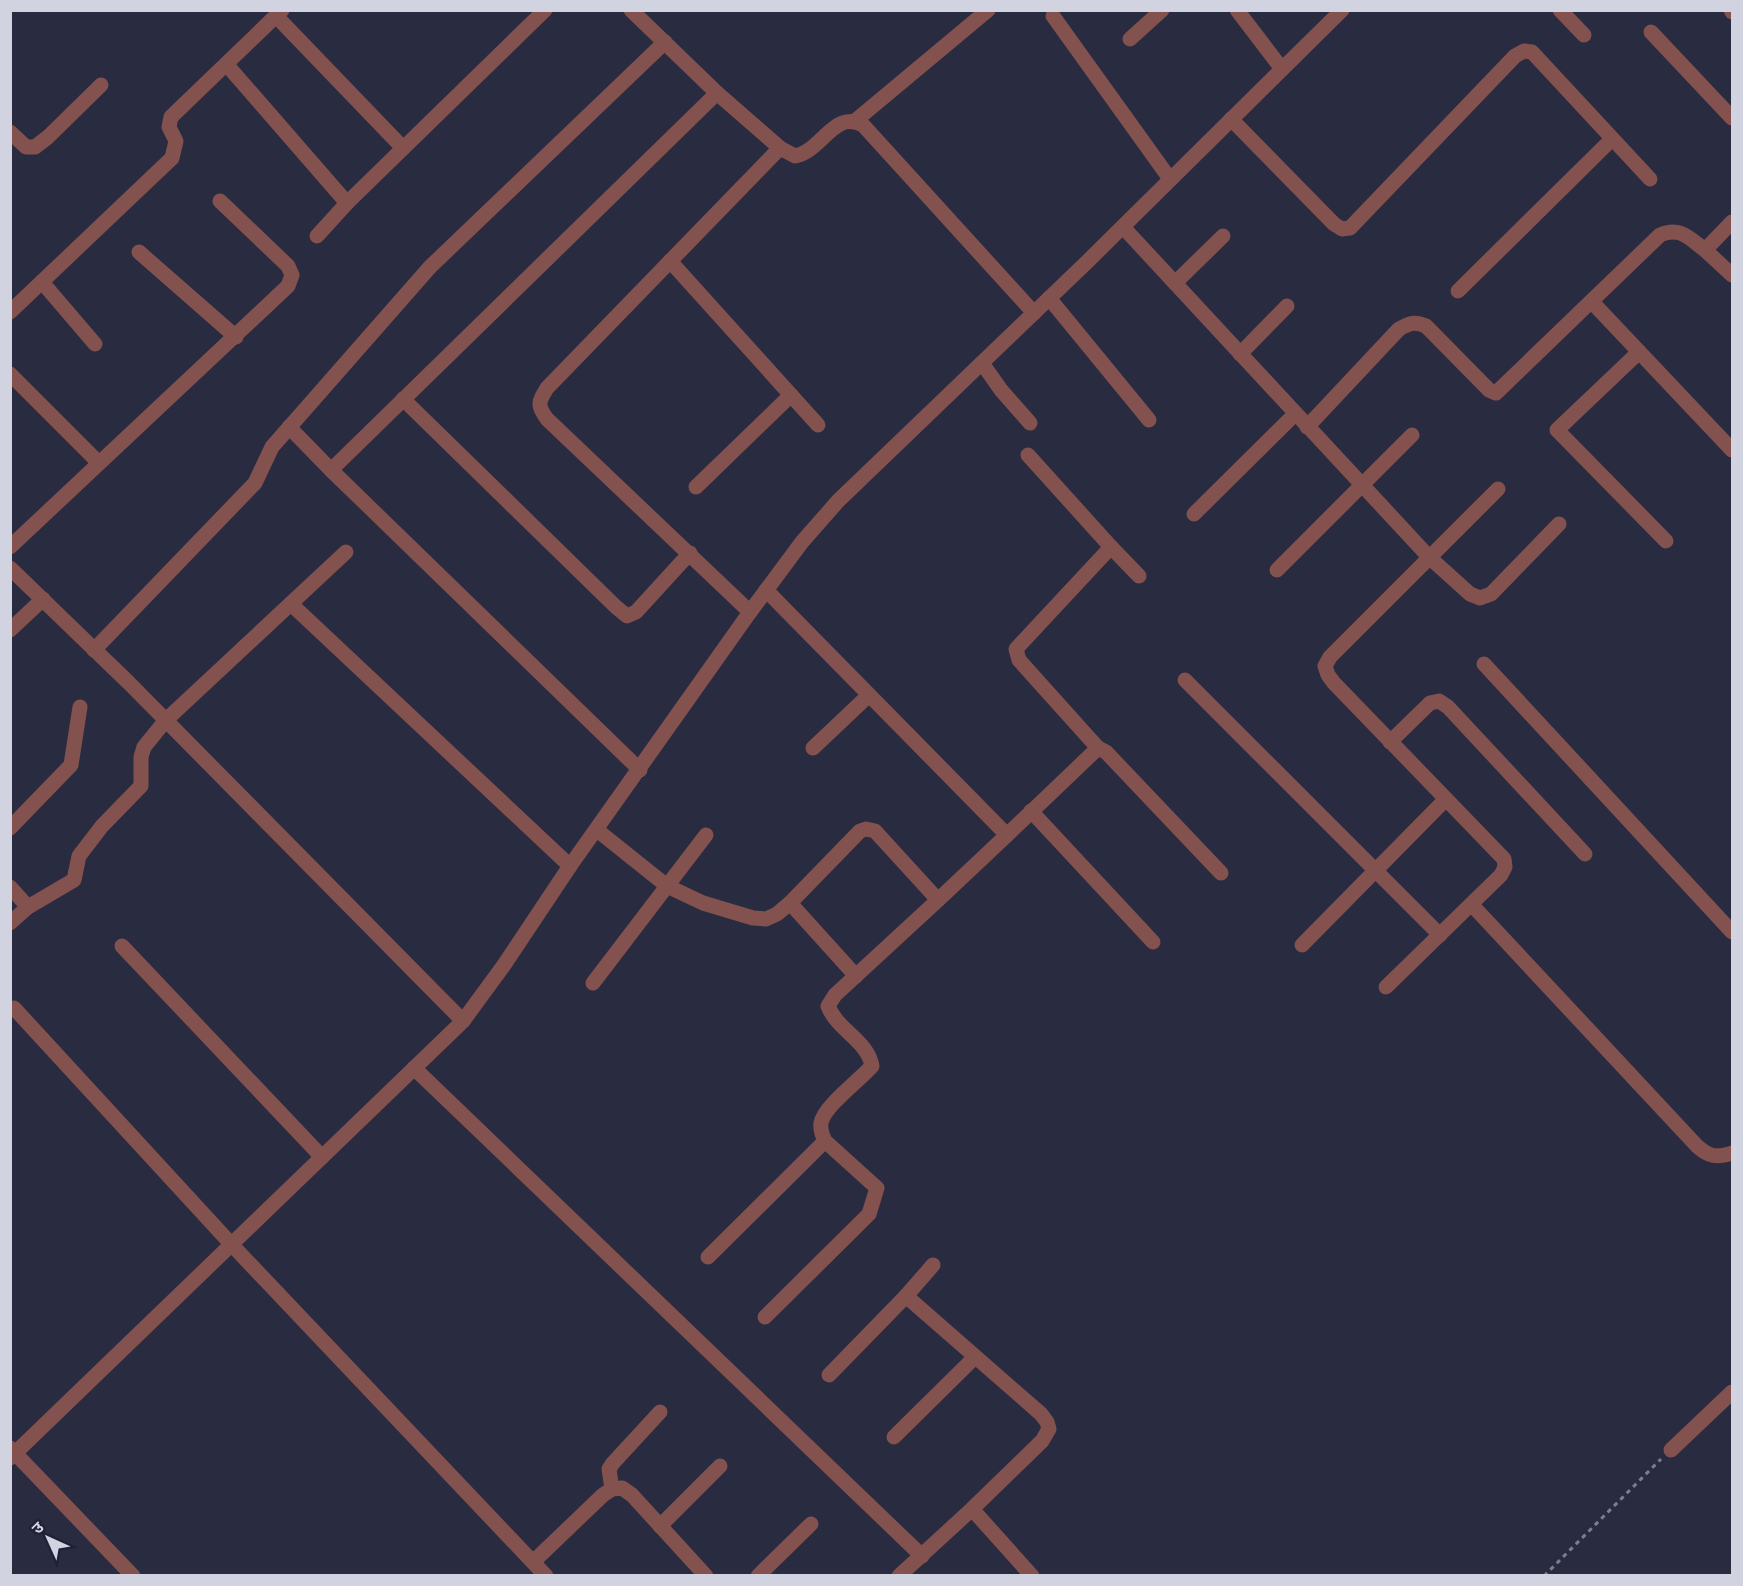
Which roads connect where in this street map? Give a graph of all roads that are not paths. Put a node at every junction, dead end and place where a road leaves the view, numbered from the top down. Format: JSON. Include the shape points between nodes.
{"nodes":[{"id":1,"x":545,"y":10,"type":"edge"},
{"id":2,"x":987,"y":10,"type":"edge"},
{"id":3,"x":1162,"y":10,"type":"edge"},
{"id":4,"x":1237,"y":10,"type":"edge"},
{"id":5,"x":1342,"y":10,"type":"edge"},
{"id":6,"x":1560,"y":10,"type":"edge"},
{"id":7,"x":634,"y":11,"type":"edge"},
{"id":8,"x":279,"y":13,"type":"edge"},
{"id":9,"x":1053,"y":16,"type":"dead end"},
{"id":10,"x":1651,"y":32,"type":"dead end"},
{"id":11,"x":1584,"y":35,"type":"dead end"},
{"id":12,"x":1130,"y":39,"type":"dead end"},
{"id":13,"x":665,"y":42,"type":"junction"},
{"id":14,"x":227,"y":64,"type":"junction"},
{"id":15,"x":1282,"y":69,"type":"junction"},
{"id":16,"x":101,"y":85,"type":"dead end"},
{"id":17,"x":717,"y":93,"type":"junction"},
{"id":18,"x":1732,"y":117,"type":"edge"},
{"id":19,"x":1231,"y":119,"type":"junction"},
{"id":20,"x":855,"y":121,"type":"junction"},
{"id":21,"x":10,"y":132,"type":"edge"},
{"id":22,"x":1612,"y":139,"type":"junction"},
{"id":23,"x":403,"y":148,"type":"junction"},
{"id":24,"x":780,"y":148,"type":"junction"},
{"id":25,"x":1170,"y":178,"type":"junction"},
{"id":26,"x":1650,"y":179,"type":"dead end"},
{"id":27,"x":219,"y":201,"type":"dead end"},
{"id":28,"x":347,"y":203,"type":"junction"},
{"id":29,"x":1732,"y":222,"type":"edge"},
{"id":30,"x":1123,"y":226,"type":"junction"},
{"id":31,"x":317,"y":236,"type":"dead end"},
{"id":32,"x":1223,"y":236,"type":"dead end"},
{"id":33,"x":1705,"y":250,"type":"junction"},
{"id":34,"x":139,"y":252,"type":"dead end"},
{"id":35,"x":670,"y":261,"type":"junction"},
{"id":36,"x":1732,"y":275,"type":"edge"},
{"id":37,"x":42,"y":282,"type":"junction"},
{"id":38,"x":1175,"y":283,"type":"junction"},
{"id":39,"x":1458,"y":291,"type":"dead end"},
{"id":40,"x":1049,"y":298,"type":"junction"},
{"id":41,"x":1592,"y":302,"type":"junction"},
{"id":42,"x":1287,"y":306,"type":"dead end"},
{"id":43,"x":10,"y":312,"type":"edge"},
{"id":44,"x":1034,"y":313,"type":"junction"},
{"id":45,"x":236,"y":337,"type":"junction"},
{"id":46,"x":95,"y":344,"type":"dead end"},
{"id":47,"x":1639,"y":352,"type":"junction"},
{"id":48,"x":1240,"y":354,"type":"junction"},
{"id":49,"x":982,"y":363,"type":"junction"},
{"id":50,"x":10,"y":374,"type":"edge"},
{"id":51,"x":791,"y":395,"type":"junction"},
{"id":52,"x":403,"y":399,"type":"junction"},
{"id":53,"x":1295,"y":414,"type":"junction"},
{"id":54,"x":1149,"y":420,"type":"dead end"},
{"id":55,"x":1030,"y":423,"type":"dead end"},
{"id":56,"x":818,"y":424,"type":"dead end"},
{"id":57,"x":289,"y":427,"type":"junction"},
{"id":58,"x":1307,"y":427,"type":"junction"},
{"id":59,"x":1412,"y":435,"type":"dead end"},
{"id":60,"x":1732,"y":450,"type":"edge"},
{"id":61,"x":1028,"y":455,"type":"dead end"},
{"id":62,"x":98,"y":462,"type":"junction"},
{"id":63,"x":330,"y":470,"type":"junction"},
{"id":64,"x":1362,"y":484,"type":"junction"},
{"id":65,"x":696,"y":487,"type":"dead end"},
{"id":66,"x":1498,"y":489,"type":"dead end"},
{"id":67,"x":1194,"y":514,"type":"dead end"},
{"id":68,"x":1559,"y":524,"type":"dead end"},
{"id":69,"x":1666,"y":542,"type":"dead end"},
{"id":70,"x":1111,"y":547,"type":"junction"},
{"id":71,"x":10,"y":548,"type":"edge"},
{"id":72,"x":346,"y":552,"type":"dead end"},
{"id":73,"x":690,"y":553,"type":"junction"},
{"id":74,"x":1429,"y":557,"type":"junction"},
{"id":75,"x":10,"y":568,"type":"edge"},
{"id":76,"x":1277,"y":570,"type":"dead end"},
{"id":77,"x":1139,"y":576,"type":"dead end"},
{"id":78,"x":766,"y":590,"type":"junction"},
{"id":79,"x":43,"y":599,"type":"junction"},
{"id":80,"x":291,"y":604,"type":"junction"},
{"id":81,"x":750,"y":612,"type":"junction"},
{"id":82,"x":10,"y":630,"type":"edge"},
{"id":83,"x":94,"y":650,"type":"junction"},
{"id":84,"x":1484,"y":664,"type":"dead end"},
{"id":85,"x":1185,"y":680,"type":"dead end"},
{"id":86,"x":869,"y":695,"type":"junction"},
{"id":87,"x":80,"y":707,"type":"dead end"},
{"id":88,"x":166,"y":720,"type":"junction"},
{"id":89,"x":1390,"y":742,"type":"junction"},
{"id":90,"x":813,"y":748,"type":"dead end"},
{"id":91,"x":1098,"y":748,"type":"junction"},
{"id":92,"x":640,"y":770,"type":"junction"},
{"id":93,"x":1445,"y":800,"type":"junction"},
{"id":94,"x":1031,"y":811,"type":"junction"},
{"id":95,"x":10,"y":828,"type":"edge"},
{"id":96,"x":597,"y":830,"type":"junction"},
{"id":97,"x":706,"y":835,"type":"dead end"},
{"id":98,"x":1006,"y":835,"type":"junction"},
{"id":99,"x":1585,"y":854,"type":"dead end"},
{"id":100,"x":570,"y":866,"type":"junction"},
{"id":101,"x":1374,"y":869,"type":"junction"},
{"id":102,"x":1221,"y":873,"type":"dead end"},
{"id":103,"x":667,"y":886,"type":"junction"},
{"id":104,"x":10,"y":887,"type":"edge"},
{"id":105,"x":938,"y":900,"type":"junction"},
{"id":106,"x":790,"y":903,"type":"junction"},
{"id":107,"x":1472,"y":905,"type":"junction"},
{"id":108,"x":28,"y":907,"type":"junction"},
{"id":109,"x":10,"y":923,"type":"edge"},
{"id":110,"x":1732,"y":932,"type":"edge"},
{"id":111,"x":1440,"y":935,"type":"junction"},
{"id":112,"x":1153,"y":942,"type":"dead end"},
{"id":113,"x":1302,"y":945,"type":"dead end"},
{"id":114,"x":122,"y":946,"type":"dead end"},
{"id":115,"x":856,"y":976,"type":"junction"},
{"id":116,"x":594,"y":983,"type":"dead end"},
{"id":117,"x":1386,"y":987,"type":"dead end"},
{"id":118,"x":14,"y":1008,"type":"dead end"},
{"id":119,"x":463,"y":1021,"type":"junction"},
{"id":120,"x":414,"y":1068,"type":"junction"},
{"id":121,"x":825,"y":1141,"type":"junction"},
{"id":122,"x":1732,"y":1153,"type":"edge"},
{"id":123,"x":322,"y":1157,"type":"junction"},
{"id":124,"x":232,"y":1245,"type":"junction"},
{"id":125,"x":708,"y":1257,"type":"dead end"},
{"id":126,"x":933,"y":1265,"type":"dead end"},
{"id":127,"x":906,"y":1296,"type":"junction"},
{"id":128,"x":765,"y":1317,"type":"dead end"},
{"id":129,"x":975,"y":1357,"type":"junction"},
{"id":130,"x":829,"y":1375,"type":"dead end"},
{"id":131,"x":1732,"y":1392,"type":"edge"},
{"id":132,"x":660,"y":1412,"type":"dead end"},
{"id":133,"x":894,"y":1437,"type":"dead end"},
{"id":134,"x":1671,"y":1450,"type":"road end"},
{"id":135,"x":12,"y":1453,"type":"edge"},
{"id":136,"x":720,"y":1466,"type":"dead end"},
{"id":137,"x":612,"y":1489,"type":"junction"},
{"id":138,"x":972,"y":1509,"type":"junction"},
{"id":139,"x":811,"y":1524,"type":"dead end"},
{"id":140,"x":660,"y":1526,"type":"junction"},
{"id":141,"x":922,"y":1556,"type":"junction"},
{"id":142,"x":533,"y":1562,"type":"junction"},
{"id":143,"x":133,"y":1575,"type":"edge"},
{"id":144,"x":546,"y":1575,"type":"edge"},
{"id":145,"x":706,"y":1575,"type":"edge"},
{"id":146,"x":758,"y":1575,"type":"edge"},
{"id":147,"x":899,"y":1575,"type":"edge"},
{"id":148,"x":1032,"y":1575,"type":"edge"}],
"edges":[{"from":1,"to":23,"type":"street"},
{"from":2,"to":20,"type":"street"},
{"from":3,"to":12,"type":"street"},
{"from":4,"to":15,"type":"street"},
{"from":5,"to":15,"type":"street"},
{"from":6,"to":11,"type":"street"},
{"from":7,"to":13,"type":"street"},
{"from":8,"to":14,"type":"street"},
{"from":8,"to":23,"type":"street"},
{"from":9,"to":25,"type":"street"},
{"from":10,"to":18,"type":"street"},
{"from":13,"to":17,"type":"street"},
{"from":13,"to":57,"type":"street","via":[[430,267]]},
{"from":14,"to":28,"type":"street"},
{"from":14,"to":37,"type":"street","via":[[171,117],[169,127],[176,141],[171,158]]},
{"from":15,"to":19,"type":"street"},
{"from":16,"to":21,"type":"street","via":[[35,147],[26,147]]},
{"from":17,"to":24,"type":"street"},
{"from":17,"to":52,"type":"street"},
{"from":19,"to":22,"type":"street","via":[[1342,229],[1358,222],[1524,51],[1532,52]]},
{"from":19,"to":25,"type":"street"},
{"from":20,"to":24,"type":"street","via":[[839,124],[806,154],[795,156]]},
{"from":20,"to":44,"type":"street","via":[[863,125]]},
{"from":22,"to":26,"type":"street"},
{"from":22,"to":39,"type":"street"},
{"from":23,"to":28,"type":"street"},
{"from":24,"to":35,"type":"street"},
{"from":25,"to":30,"type":"street"},
{"from":27,"to":45,"type":"street","via":[[288,266],[292,275],[288,286]]},
{"from":28,"to":31,"type":"street"},
{"from":29,"to":33,"type":"street"},
{"from":30,"to":38,"type":"street"},
{"from":30,"to":40,"type":"street"},
{"from":32,"to":38,"type":"street"},
{"from":33,"to":36,"type":"street"},
{"from":33,"to":41,"type":"street","via":[[1682,232],[1660,235]]},
{"from":34,"to":45,"type":"street"},
{"from":35,"to":51,"type":"street"},
{"from":35,"to":73,"type":"street","via":[[547,388],[539,401],[547,419]]},
{"from":37,"to":43,"type":"street"},
{"from":37,"to":46,"type":"street"},
{"from":38,"to":48,"type":"street"},
{"from":40,"to":44,"type":"street"},
{"from":40,"to":54,"type":"street"},
{"from":41,"to":47,"type":"street"},
{"from":41,"to":58,"type":"street","via":[[1496,393],[1426,326],[1409,323]]},
{"from":42,"to":48,"type":"street"},
{"from":44,"to":49,"type":"street"},
{"from":45,"to":62,"type":"street"},
{"from":47,"to":60,"type":"street"},
{"from":47,"to":69,"type":"street","via":[[1557,429]]},
{"from":48,"to":53,"type":"street"},
{"from":49,"to":55,"type":"street"},
{"from":49,"to":78,"type":"street","via":[[838,501]]},
{"from":50,"to":62,"type":"street"},
{"from":51,"to":56,"type":"street"},
{"from":51,"to":65,"type":"street"},
{"from":52,"to":63,"type":"street"},
{"from":52,"to":73,"type":"street","via":[[627,616],[636,612]]},
{"from":53,"to":58,"type":"street"},
{"from":53,"to":67,"type":"street"},
{"from":57,"to":63,"type":"street"},
{"from":57,"to":83,"type":"street","via":[[272,447],[255,483]]},
{"from":58,"to":64,"type":"street"},
{"from":59,"to":64,"type":"street"},
{"from":61,"to":70,"type":"street"},
{"from":62,"to":71,"type":"street"},
{"from":63,"to":92,"type":"street"},
{"from":64,"to":74,"type":"street"},
{"from":64,"to":76,"type":"street"},
{"from":66,"to":74,"type":"street"},
{"from":68,"to":74,"type":"street","via":[[1491,594],[1480,598],[1470,594]]},
{"from":70,"to":77,"type":"street"},
{"from":70,"to":91,"type":"street","via":[[1016,649],[1019,660]]},
{"from":72,"to":80,"type":"street"},
{"from":73,"to":81,"type":"street"},
{"from":74,"to":89,"type":"street","via":[[1324,666],[1334,683]]},
{"from":75,"to":79,"type":"street"},
{"from":78,"to":81,"type":"street"},
{"from":78,"to":86,"type":"street"},
{"from":79,"to":82,"type":"street"},
{"from":79,"to":83,"type":"street"},
{"from":80,"to":88,"type":"street"},
{"from":80,"to":100,"type":"street"},
{"from":81,"to":92,"type":"street"},
{"from":83,"to":88,"type":"street"},
{"from":84,"to":110,"type":"street"},
{"from":85,"to":101,"type":"street"},
{"from":86,"to":90,"type":"street"},
{"from":86,"to":98,"type":"street"},
{"from":87,"to":95,"type":"street","via":[[71,765]]},
{"from":88,"to":108,"type":"street","via":[[144,747],[141,786],[79,856],[74,880]]},
{"from":88,"to":119,"type":"street"},
{"from":89,"to":93,"type":"street"},
{"from":89,"to":99,"type":"street","via":[[1430,703],[1439,701]]},
{"from":91,"to":94,"type":"street"},
{"from":91,"to":102,"type":"street"},
{"from":92,"to":96,"type":"street"},
{"from":93,"to":101,"type":"street"},
{"from":93,"to":107,"type":"street","via":[[1504,859],[1501,875]]},
{"from":94,"to":98,"type":"street"},
{"from":94,"to":112,"type":"street"},
{"from":96,"to":100,"type":"street"},
{"from":96,"to":103,"type":"street"},
{"from":97,"to":103,"type":"street"},
{"from":98,"to":105,"type":"street"},
{"from":100,"to":119,"type":"street"},
{"from":101,"to":111,"type":"street"},
{"from":101,"to":113,"type":"street"},
{"from":103,"to":106,"type":"street","via":[[703,903],[753,918],[766,919]]},
{"from":103,"to":116,"type":"street"},
{"from":104,"to":108,"type":"street"},
{"from":105,"to":106,"type":"street","via":[[875,831],[866,829]]},
{"from":105,"to":115,"type":"street"},
{"from":106,"to":115,"type":"street"},
{"from":107,"to":111,"type":"street"},
{"from":107,"to":122,"type":"street","via":[[1697,1146],[1715,1157]]},
{"from":108,"to":109,"type":"street"},
{"from":111,"to":117,"type":"street"},
{"from":114,"to":123,"type":"street"},
{"from":115,"to":121,"type":"street","via":[[828,1006],[832,1016],[871,1055],[872,1066],[821,1120],[820,1131]]},
{"from":118,"to":124,"type":"street"},
{"from":119,"to":120,"type":"street"},
{"from":120,"to":123,"type":"street"},
{"from":120,"to":141,"type":"street"},
{"from":121,"to":125,"type":"street"},
{"from":121,"to":128,"type":"street","via":[[877,1188],[874,1199],[868,1214]]},
{"from":123,"to":124,"type":"street"},
{"from":124,"to":135,"type":"street"},
{"from":124,"to":142,"type":"street"},
{"from":126,"to":127,"type":"street"},
{"from":127,"to":129,"type":"street"},
{"from":127,"to":130,"type":"street"},
{"from":129,"to":133,"type":"street"},
{"from":129,"to":138,"type":"street","via":[[1041,1414],[1049,1430]]},
{"from":131,"to":134,"type":"street"},
{"from":132,"to":137,"type":"street","via":[[609,1469]]},
{"from":135,"to":143,"type":"street"},
{"from":136,"to":140,"type":"street"},
{"from":137,"to":140,"type":"street","via":[[622,1488]]},
{"from":137,"to":142,"type":"street"},
{"from":138,"to":141,"type":"street"},
{"from":138,"to":148,"type":"street"},
{"from":139,"to":146,"type":"street"},
{"from":140,"to":145,"type":"street"},
{"from":141,"to":147,"type":"street"},
{"from":142,"to":144,"type":"street"}]}
